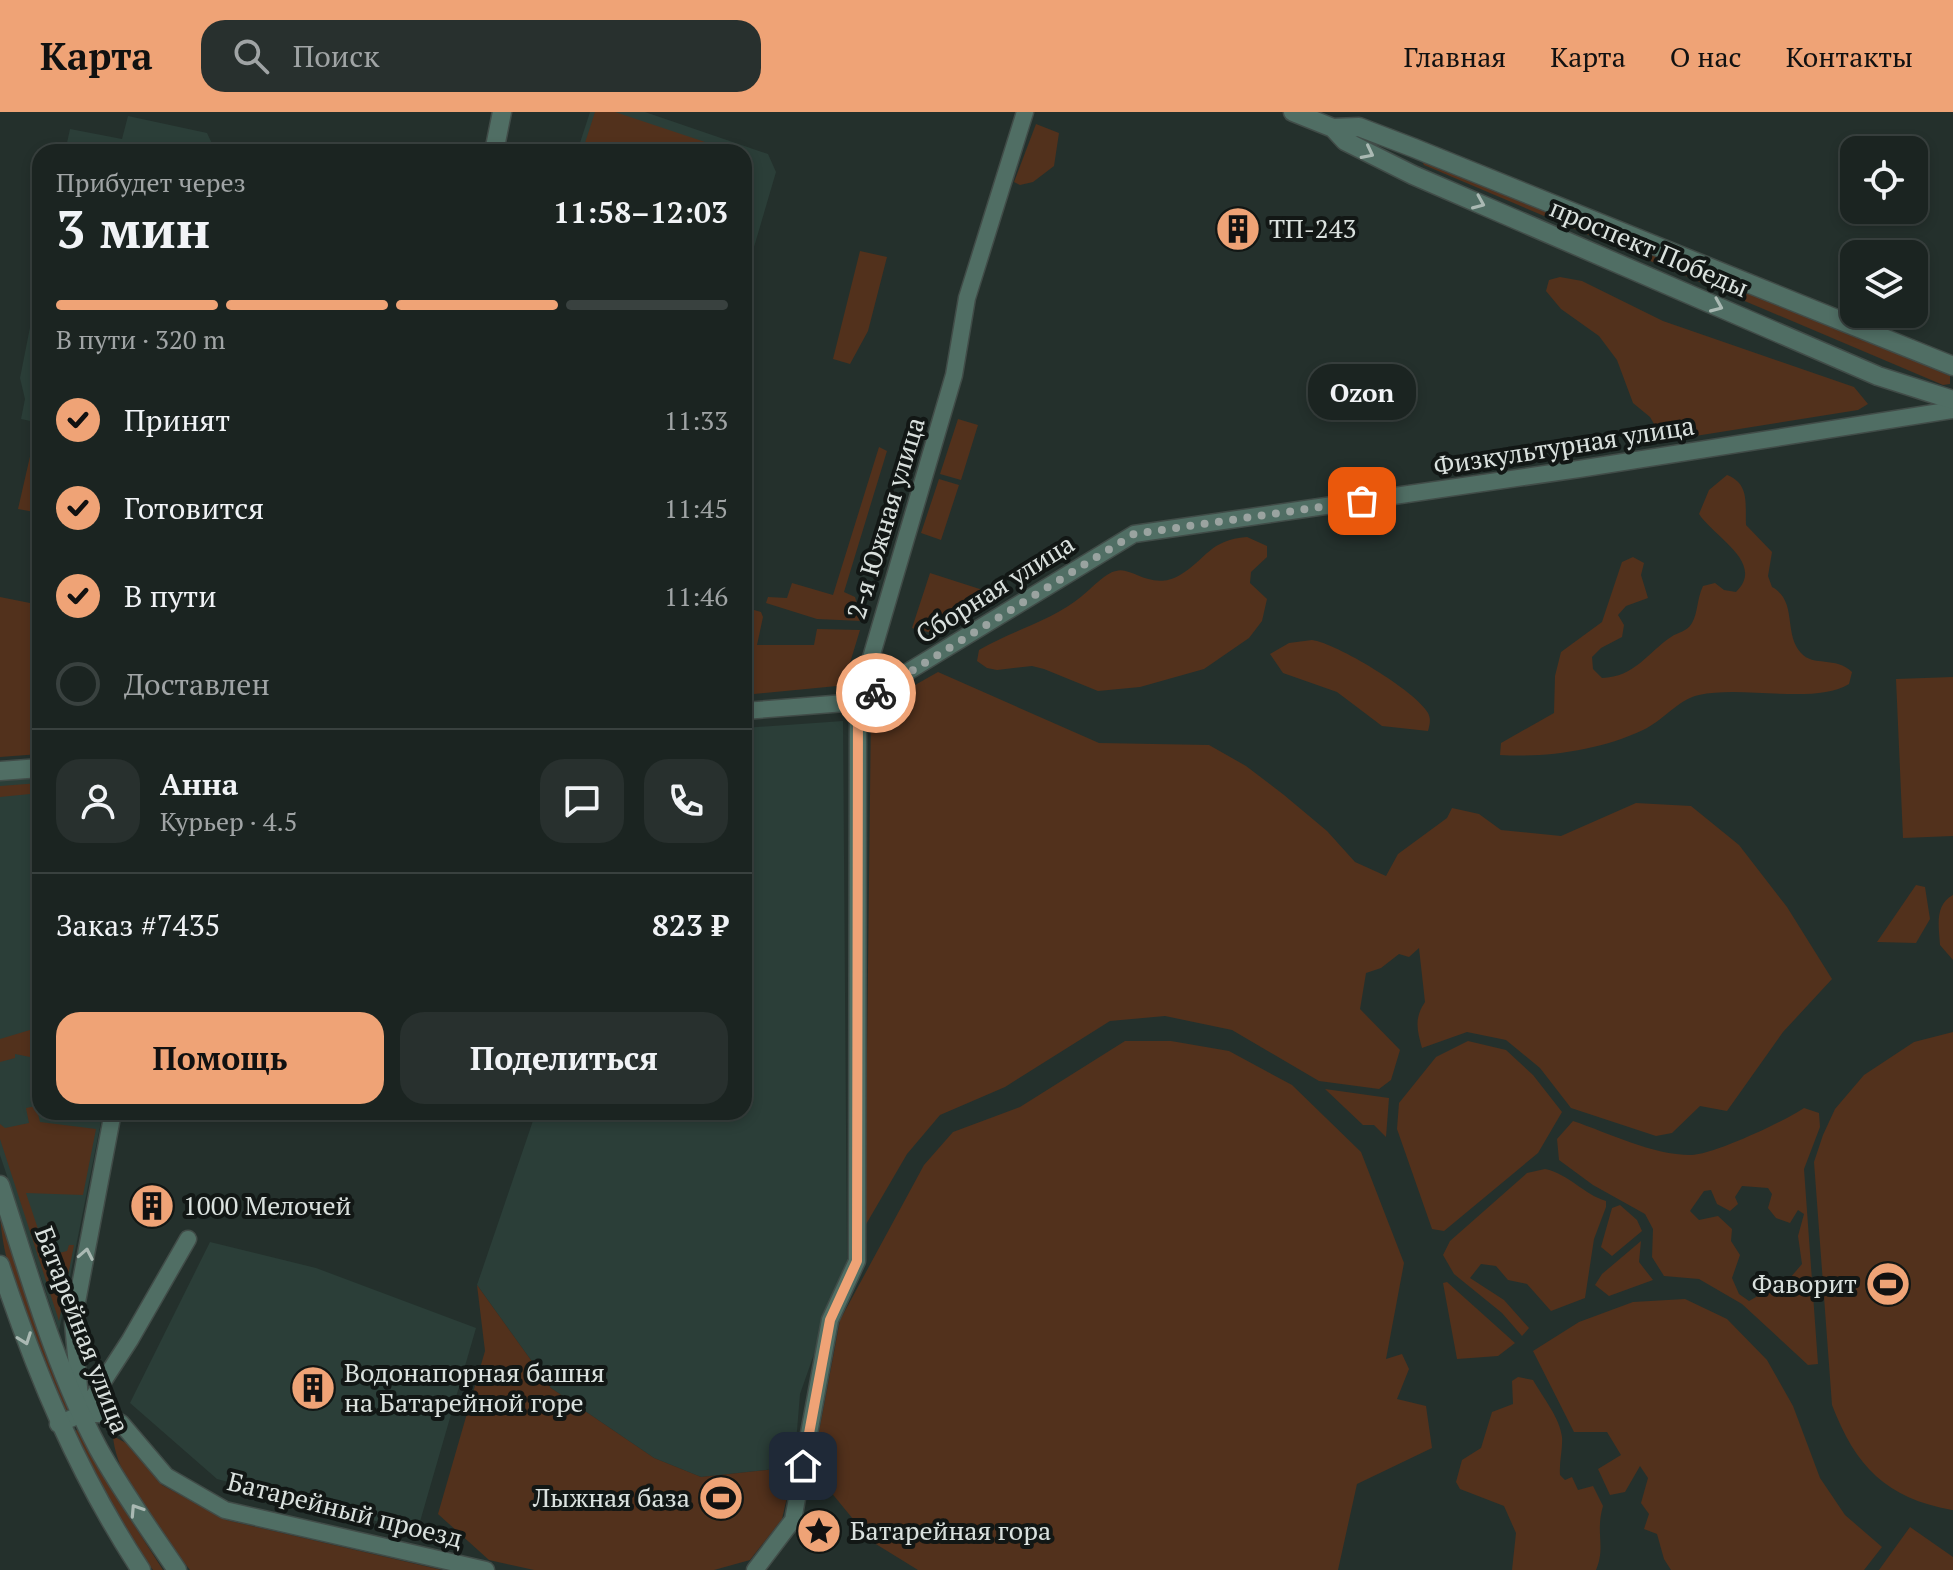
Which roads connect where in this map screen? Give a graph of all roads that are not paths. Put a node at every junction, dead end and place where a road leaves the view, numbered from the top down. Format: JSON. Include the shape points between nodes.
{"nodes":[{"id":1,"x":502,"y":112,"type":"edge"},
{"id":2,"x":1025,"y":112,"type":"edge"},
{"id":3,"x":1293,"y":112,"type":"edge"},
{"id":4,"x":1333,"y":128,"type":"junction"},
{"id":5,"x":496,"y":144,"type":"edge"},
{"id":6,"x":1953,"y":366,"type":"edge"},
{"id":7,"x":1953,"y":400,"type":"edge"},
{"id":8,"x":1953,"y":410,"type":"edge"},
{"id":9,"x":1134,"y":534,"type":"joint"},
{"id":10,"x":858,"y":702,"type":"junction"},
{"id":11,"x":752,"y":710,"type":"edge"},
{"id":12,"x":32,"y":769,"type":"edge"},
{"id":13,"x":0,"y":771,"type":"edge"},
{"id":14,"x":111,"y":1120,"type":"edge"},
{"id":15,"x":0,"y":1185,"type":"edge"},
{"id":16,"x":188,"y":1239,"type":"dead end"},
{"id":17,"x":0,"y":1265,"type":"edge"},
{"id":18,"x":82,"y":1414,"type":"junction"},
{"id":19,"x":58,"y":1424,"type":"junction"},
{"id":20,"x":141,"y":1570,"type":"edge"},
{"id":21,"x":177,"y":1570,"type":"edge"},
{"id":22,"x":486,"y":1570,"type":"edge"},
{"id":23,"x":755,"y":1570,"type":"edge"}],
"edges":[{"from":1,"to":5,"type":"street"},
{"from":2,"to":10,"type":"street","name":"2-я Южная улица","via":[[967,298],[948,399]]},
{"from":3,"to":4,"type":"street","name":"проспект Победы"},
{"from":4,"to":6,"type":"street","name":"проспект Победы","via":[[1359,127],[1414,148]]},
{"from":4,"to":7,"type":"street","name":"проспект Победы","one_way":true,"via":[[1345,141],[1413,175],[1878,376]]},
{"from":8,"to":9,"type":"street","name":"Физкультурная улица"},
{"from":9,"to":10,"type":"street","name":"Сборная улица"},
{"from":10,"to":11,"type":"street","name":"Сборная улица"},
{"from":10,"to":23,"type":"street","name":"2-я Южная улица","via":[[857,1261],[830,1320],[793,1520]]},
{"from":12,"to":13,"type":"street"},
{"from":18,"to":14,"type":"street","one_way":true,"via":[[73,1323]]},
{"from":15,"to":18,"type":"street","name":"Батарейная улица"},
{"from":16,"to":18,"type":"street"},
{"from":17,"to":19,"type":"street","name":"Батарейная улица","one_way":true},
{"from":18,"to":19,"type":"street"},
{"from":21,"to":18,"type":"street","name":"Батарейная улица","one_way":true,"via":[[134,1508]]},
{"from":18,"to":22,"type":"street","name":"Батарейный проезд","via":[[105,1414],[121,1423],[166,1476],[225,1510]]},
{"from":19,"to":20,"type":"street","name":"Батарейная улица","via":[[88,1485]]}]}
